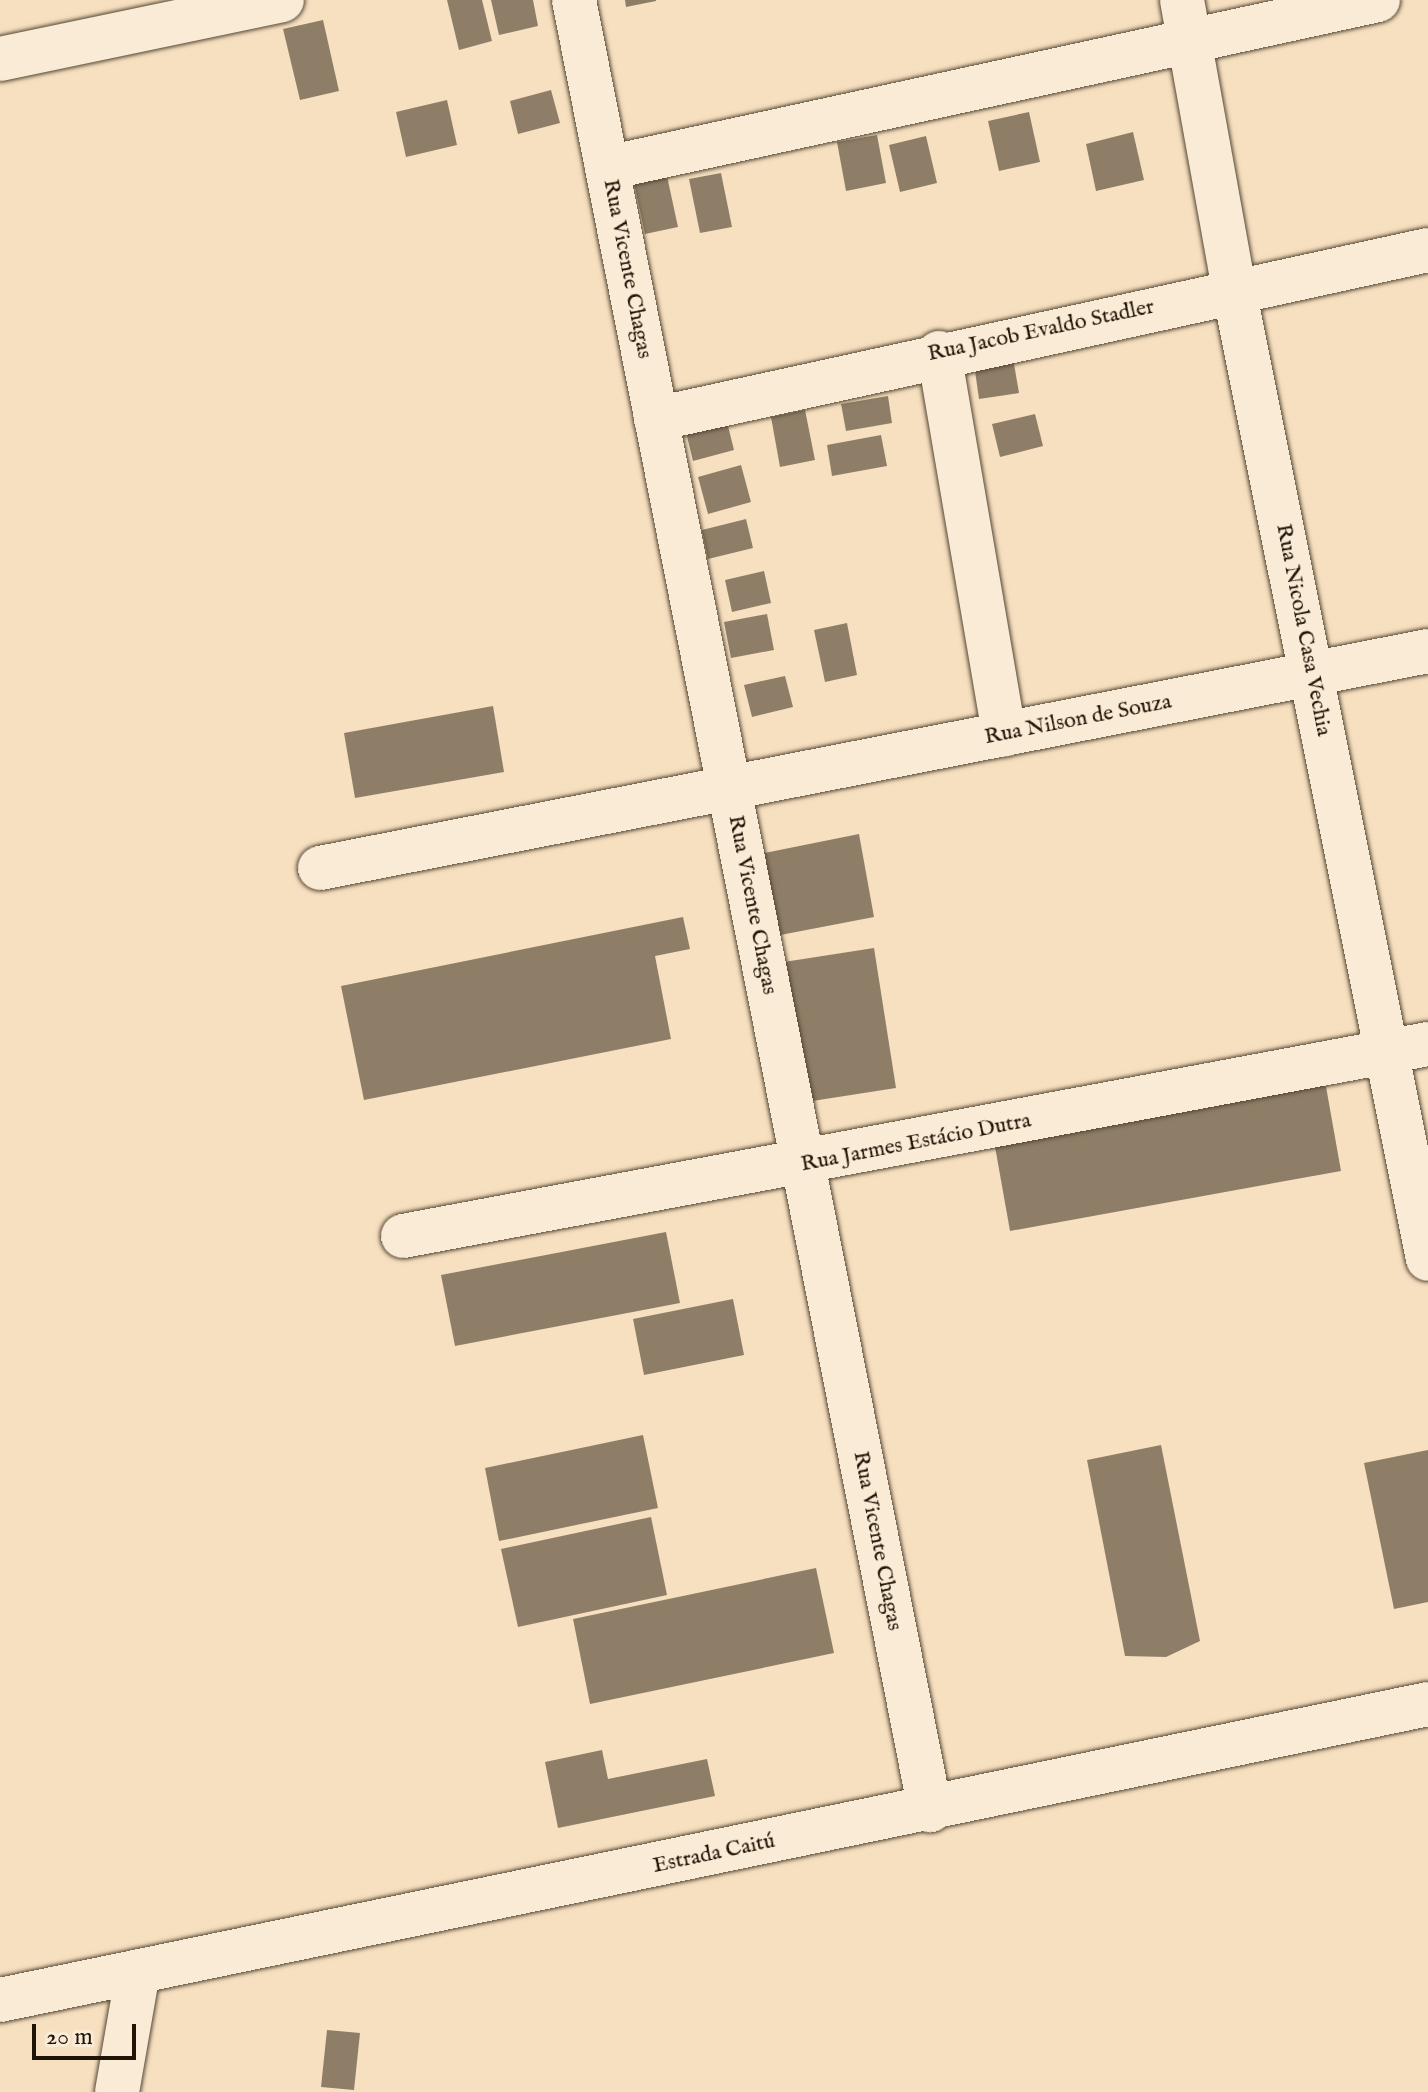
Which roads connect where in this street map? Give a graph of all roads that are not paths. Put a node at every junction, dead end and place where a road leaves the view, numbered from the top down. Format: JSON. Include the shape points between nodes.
{"nodes":[{"id":1,"x":282,"y":0,"type":"edge"},
{"id":2,"x":574,"y":0,"type":"edge"},
{"id":3,"x":1378,"y":0,"type":"edge"},
{"id":4,"x":1186,"y":19,"type":"edge"},
{"id":5,"x":0,"y":59,"type":"edge"},
{"id":6,"x":607,"y":168,"type":"junction"},
{"id":7,"x":1428,"y":250,"type":"edge"},
{"id":8,"x":1234,"y":290,"type":"junction"},
{"id":9,"x":939,"y":353,"type":"junction"},
{"id":10,"x":656,"y":419,"type":"junction"},
{"id":11,"x":1428,"y":651,"type":"edge"},
{"id":12,"x":1313,"y":674,"type":"junction"},
{"id":13,"x":1004,"y":734,"type":"junction"},
{"id":14,"x":729,"y":788,"type":"junction"},
{"id":15,"x":320,"y":868,"type":"dead end"},
{"id":16,"x":1428,"y":1044,"type":"edge"},
{"id":17,"x":1386,"y":1053,"type":"junction"},
{"id":18,"x":803,"y":1165,"type":"junction"},
{"id":19,"x":403,"y":1236,"type":"dead end"},
{"id":20,"x":1428,"y":1259,"type":"edge"},
{"id":21,"x":1428,"y":1704,"type":"edge"},
{"id":22,"x":930,"y":1810,"type":"junction"},
{"id":23,"x":138,"y":1972,"type":"junction"},
{"id":24,"x":0,"y":2000,"type":"edge"},
{"id":25,"x":117,"y":2092,"type":"edge"}],
"edges":[{"from":1,"to":5,"type":"street"},
{"from":2,"to":6,"type":"street","name":"Rua Vicente Chagas"},
{"from":3,"to":4,"type":"street"},
{"from":4,"to":6,"type":"street"},
{"from":4,"to":8,"type":"street","name":"Rua Nicola Casa Vechia"},
{"from":6,"to":10,"type":"street","name":"Rua Vicente Chagas"},
{"from":7,"to":8,"type":"street","name":"Rua Jacob Evaldo Stadler"},
{"from":8,"to":9,"type":"street","name":"Rua Jacob Evaldo Stadler"},
{"from":8,"to":12,"type":"street","name":"Rua Nicola Casa Vechia"},
{"from":9,"to":10,"type":"street","name":"Rua Jacob Evaldo Stadler"},
{"from":9,"to":13,"type":"street"},
{"from":10,"to":14,"type":"street","name":"Rua Vicente Chagas"},
{"from":11,"to":12,"type":"street","name":"Rua Nilson de Souza"},
{"from":12,"to":13,"type":"street","name":"Rua Nilson de Souza"},
{"from":12,"to":17,"type":"street","name":"Rua Nicola Casa Vechia"},
{"from":13,"to":14,"type":"street","name":"Rua Nilson de Souza"},
{"from":14,"to":15,"type":"street","name":"Rua Nilson de Souza"},
{"from":14,"to":18,"type":"street","name":"Rua Vicente Chagas"},
{"from":16,"to":17,"type":"street","name":"Rua Jarmes Estácio Dutra"},
{"from":17,"to":18,"type":"street","name":"Rua Jarmes Estácio Dutra"},
{"from":17,"to":20,"type":"street","name":"Rua Nicola Casa Vechia"},
{"from":18,"to":19,"type":"street","name":"Rua Jarmes Estácio Dutra"},
{"from":18,"to":22,"type":"street","name":"Rua Vicente Chagas"},
{"from":21,"to":22,"type":"street","name":"Estrada Caitú"},
{"from":22,"to":23,"type":"street","name":"Estrada Caitú"},
{"from":23,"to":24,"type":"street","name":"Estrada Caitú"},
{"from":23,"to":25,"type":"street"}]}
